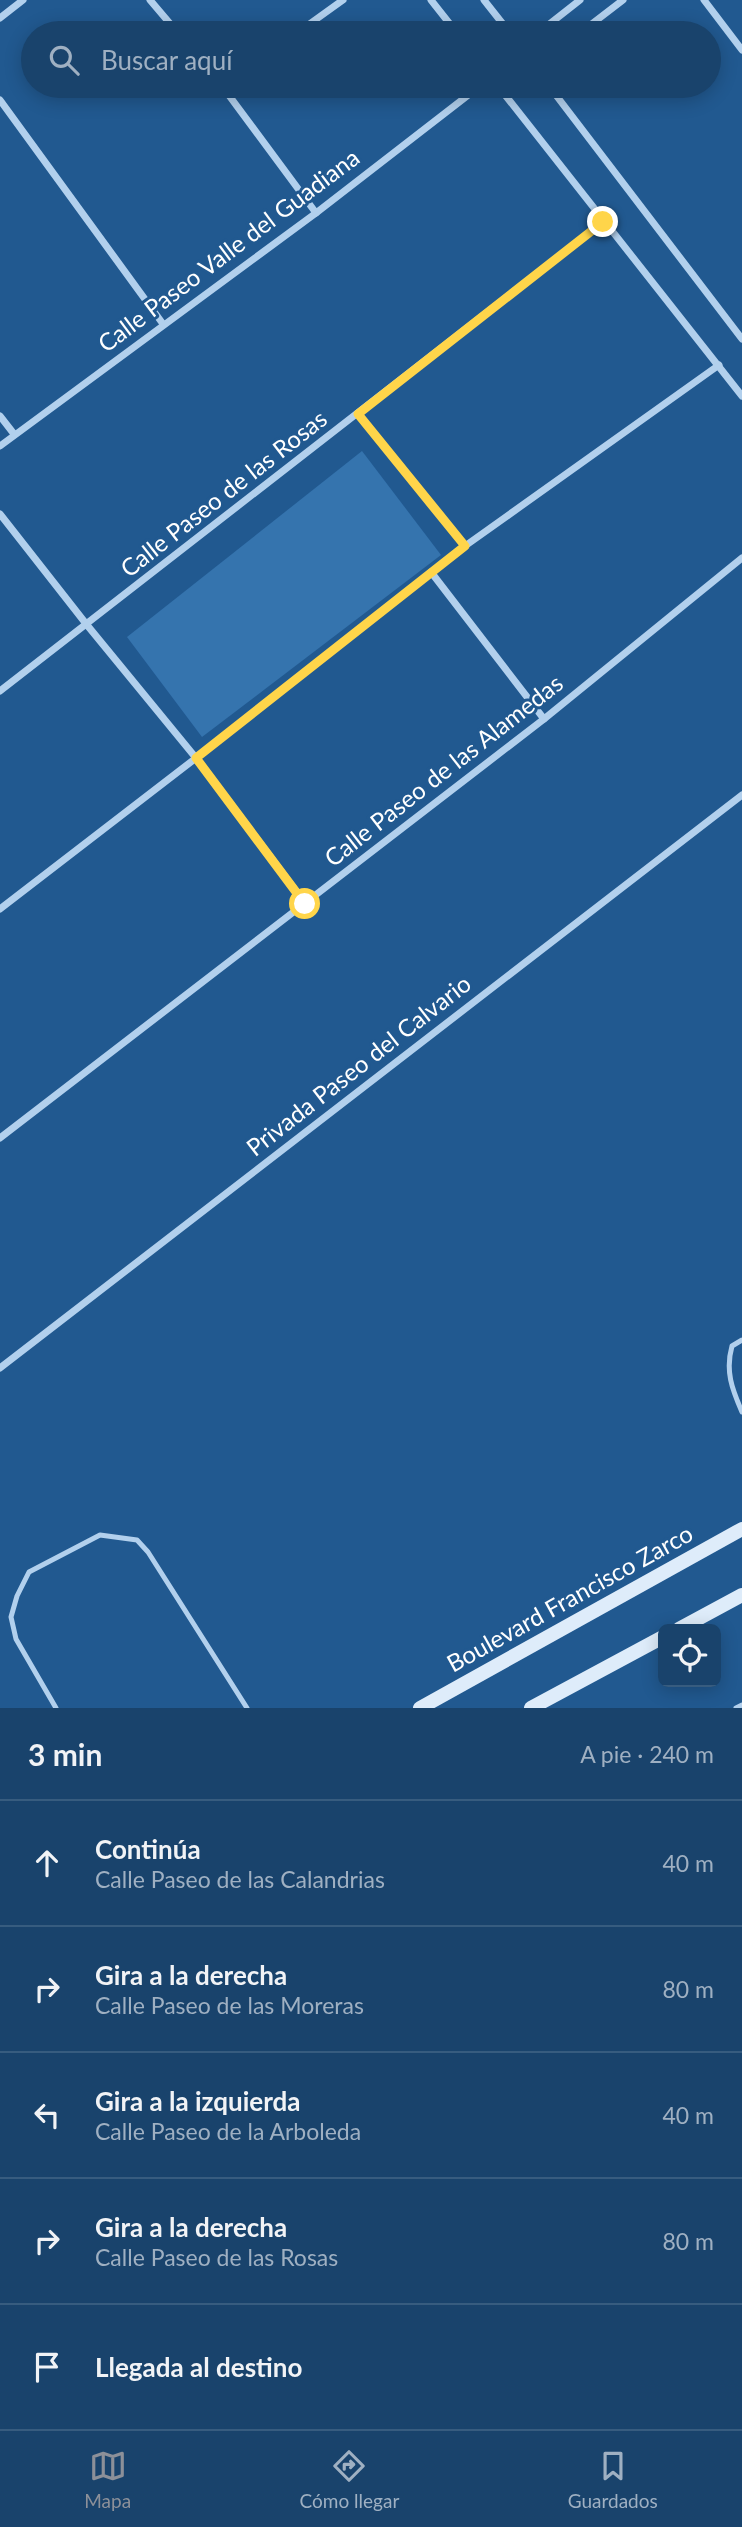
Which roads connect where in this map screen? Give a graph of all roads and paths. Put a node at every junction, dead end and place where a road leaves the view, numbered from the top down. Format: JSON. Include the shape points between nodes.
{"nodes":[{"id":1,"x":23,"y":0,"type":"edge"},
{"id":2,"x":150,"y":0,"type":"edge"},
{"id":3,"x":343,"y":0,"type":"edge"},
{"id":4,"x":431,"y":0,"type":"edge"},
{"id":5,"x":484,"y":0,"type":"edge"},
{"id":6,"x":580,"y":0,"type":"edge"},
{"id":7,"x":623,"y":0,"type":"edge"},
{"id":8,"x":704,"y":0,"type":"edge"},
{"id":9,"x":0,"y":18,"type":"edge"},
{"id":10,"x":168,"y":21,"type":"edge"},
{"id":11,"x":314,"y":21,"type":"edge"},
{"id":12,"x":448,"y":21,"type":"edge"},
{"id":13,"x":501,"y":21,"type":"edge"},
{"id":14,"x":553,"y":21,"type":"edge"},
{"id":15,"x":596,"y":21,"type":"edge"},
{"id":16,"x":720,"y":21,"type":"edge"},
{"id":17,"x":721,"y":22,"type":"edge"},
{"id":18,"x":742,"y":50,"type":"edge"},
{"id":19,"x":232,"y":98,"type":"edge"},
{"id":20,"x":465,"y":98,"type":"edge"},
{"id":21,"x":507,"y":98,"type":"edge"},
{"id":22,"x":558,"y":98,"type":"edge"},
{"id":23,"x":0,"y":100,"type":"edge"},
{"id":24,"x":316,"y":213,"type":"junction"},
{"id":25,"x":603,"y":222,"type":"junction"},
{"id":26,"x":163,"y":324,"type":"junction"},
{"id":27,"x":742,"y":339,"type":"edge"},
{"id":28,"x":719,"y":365,"type":"junction"},
{"id":29,"x":742,"y":396,"type":"edge"},
{"id":30,"x":358,"y":414,"type":"junction"},
{"id":31,"x":0,"y":416,"type":"edge"},
{"id":32,"x":14,"y":434,"type":"junction"},
{"id":33,"x":0,"y":446,"type":"edge"},
{"id":34,"x":0,"y":514,"type":"edge"},
{"id":35,"x":465,"y":546,"type":"junction"},
{"id":36,"x":742,"y":558,"type":"edge"},
{"id":37,"x":431,"y":572,"type":"junction"},
{"id":38,"x":86,"y":625,"type":"junction"},
{"id":39,"x":0,"y":691,"type":"edge"},
{"id":40,"x":544,"y":719,"type":"junction"},
{"id":41,"x":196,"y":758,"type":"junction"},
{"id":42,"x":742,"y":795,"type":"edge"},
{"id":43,"x":305,"y":904,"type":"junction"},
{"id":44,"x":0,"y":909,"type":"edge"},
{"id":45,"x":0,"y":1138,"type":"edge"},
{"id":46,"x":742,"y":1340,"type":"edge"},
{"id":47,"x":0,"y":1368,"type":"edge"},
{"id":48,"x":742,"y":1412,"type":"edge"},
{"id":49,"x":742,"y":1529,"type":"edge"},
{"id":50,"x":742,"y":1595,"type":"edge"},
{"id":51,"x":688,"y":1624,"type":"edge"},
{"id":52,"x":658,"y":1640,"type":"edge"},
{"id":53,"x":742,"y":1705,"type":"edge"},
{"id":54,"x":56,"y":1708,"type":"edge"},
{"id":55,"x":247,"y":1708,"type":"edge"},
{"id":56,"x":420,"y":1708,"type":"edge"},
{"id":57,"x":531,"y":1708,"type":"edge"},
{"id":58,"x":736,"y":1708,"type":"edge"}],
"edges":[{"from":1,"to":9,"type":"street"},
{"from":2,"to":10,"type":"street"},
{"from":3,"to":11,"type":"street"},
{"from":4,"to":12,"type":"street"},
{"from":5,"to":13,"type":"street"},
{"from":6,"to":14,"type":"street"},
{"from":7,"to":15,"type":"street"},
{"from":8,"to":16,"type":"street"},
{"from":17,"to":18,"type":"street"},
{"from":19,"to":24,"type":"street"},
{"from":20,"to":24,"type":"street","name":"Calle Paseo Valle del Guadiana"},
{"from":21,"to":25,"type":"street"},
{"from":22,"to":27,"type":"street"},
{"from":23,"to":26,"type":"street"},
{"from":24,"to":26,"type":"street","name":"Calle Paseo Valle del Guadiana"},
{"from":25,"to":28,"type":"street"},
{"from":25,"to":30,"type":"street","name":"Calle Paseo de las Rosas"},
{"from":26,"to":32,"type":"street","name":"Calle Paseo Valle del Guadiana"},
{"from":28,"to":29,"type":"street"},
{"from":28,"to":35,"type":"street"},
{"from":30,"to":35,"type":"street"},
{"from":30,"to":38,"type":"street","name":"Calle Paseo de las Rosas"},
{"from":31,"to":32,"type":"street"},
{"from":32,"to":33,"type":"street","name":"Calle Paseo Valle del Guadiana"},
{"from":34,"to":38,"type":"street"},
{"from":35,"to":37,"type":"street"},
{"from":36,"to":40,"type":"street","name":"Calle Paseo de las Alamedas"},
{"from":37,"to":40,"type":"street"},
{"from":37,"to":41,"type":"street"},
{"from":38,"to":39,"type":"street","name":"Calle Paseo de las Rosas"},
{"from":38,"to":41,"type":"street"},
{"from":40,"to":43,"type":"street","name":"Calle Paseo de las Alamedas"},
{"from":41,"to":43,"type":"street"},
{"from":41,"to":44,"type":"street"},
{"from":42,"to":47,"type":"street","name":"Privada Paseo del Calvario"},
{"from":43,"to":45,"type":"street","name":"Calle Paseo de las Alamedas"},
{"from":46,"to":48,"type":"lane","via":[[732,1346],[727,1362],[731,1388]]},
{"from":49,"to":56,"type":"main road","name":"Boulevard Francisco Zarco"},
{"from":50,"to":51,"type":"main road"},
{"from":52,"to":57,"type":"main road"},
{"from":53,"to":58,"type":"lane"},
{"from":54,"to":55,"type":"lane","via":[[16,1639],[11,1617],[29,1572],[100,1535],[137,1540],[148,1552]]}]}
